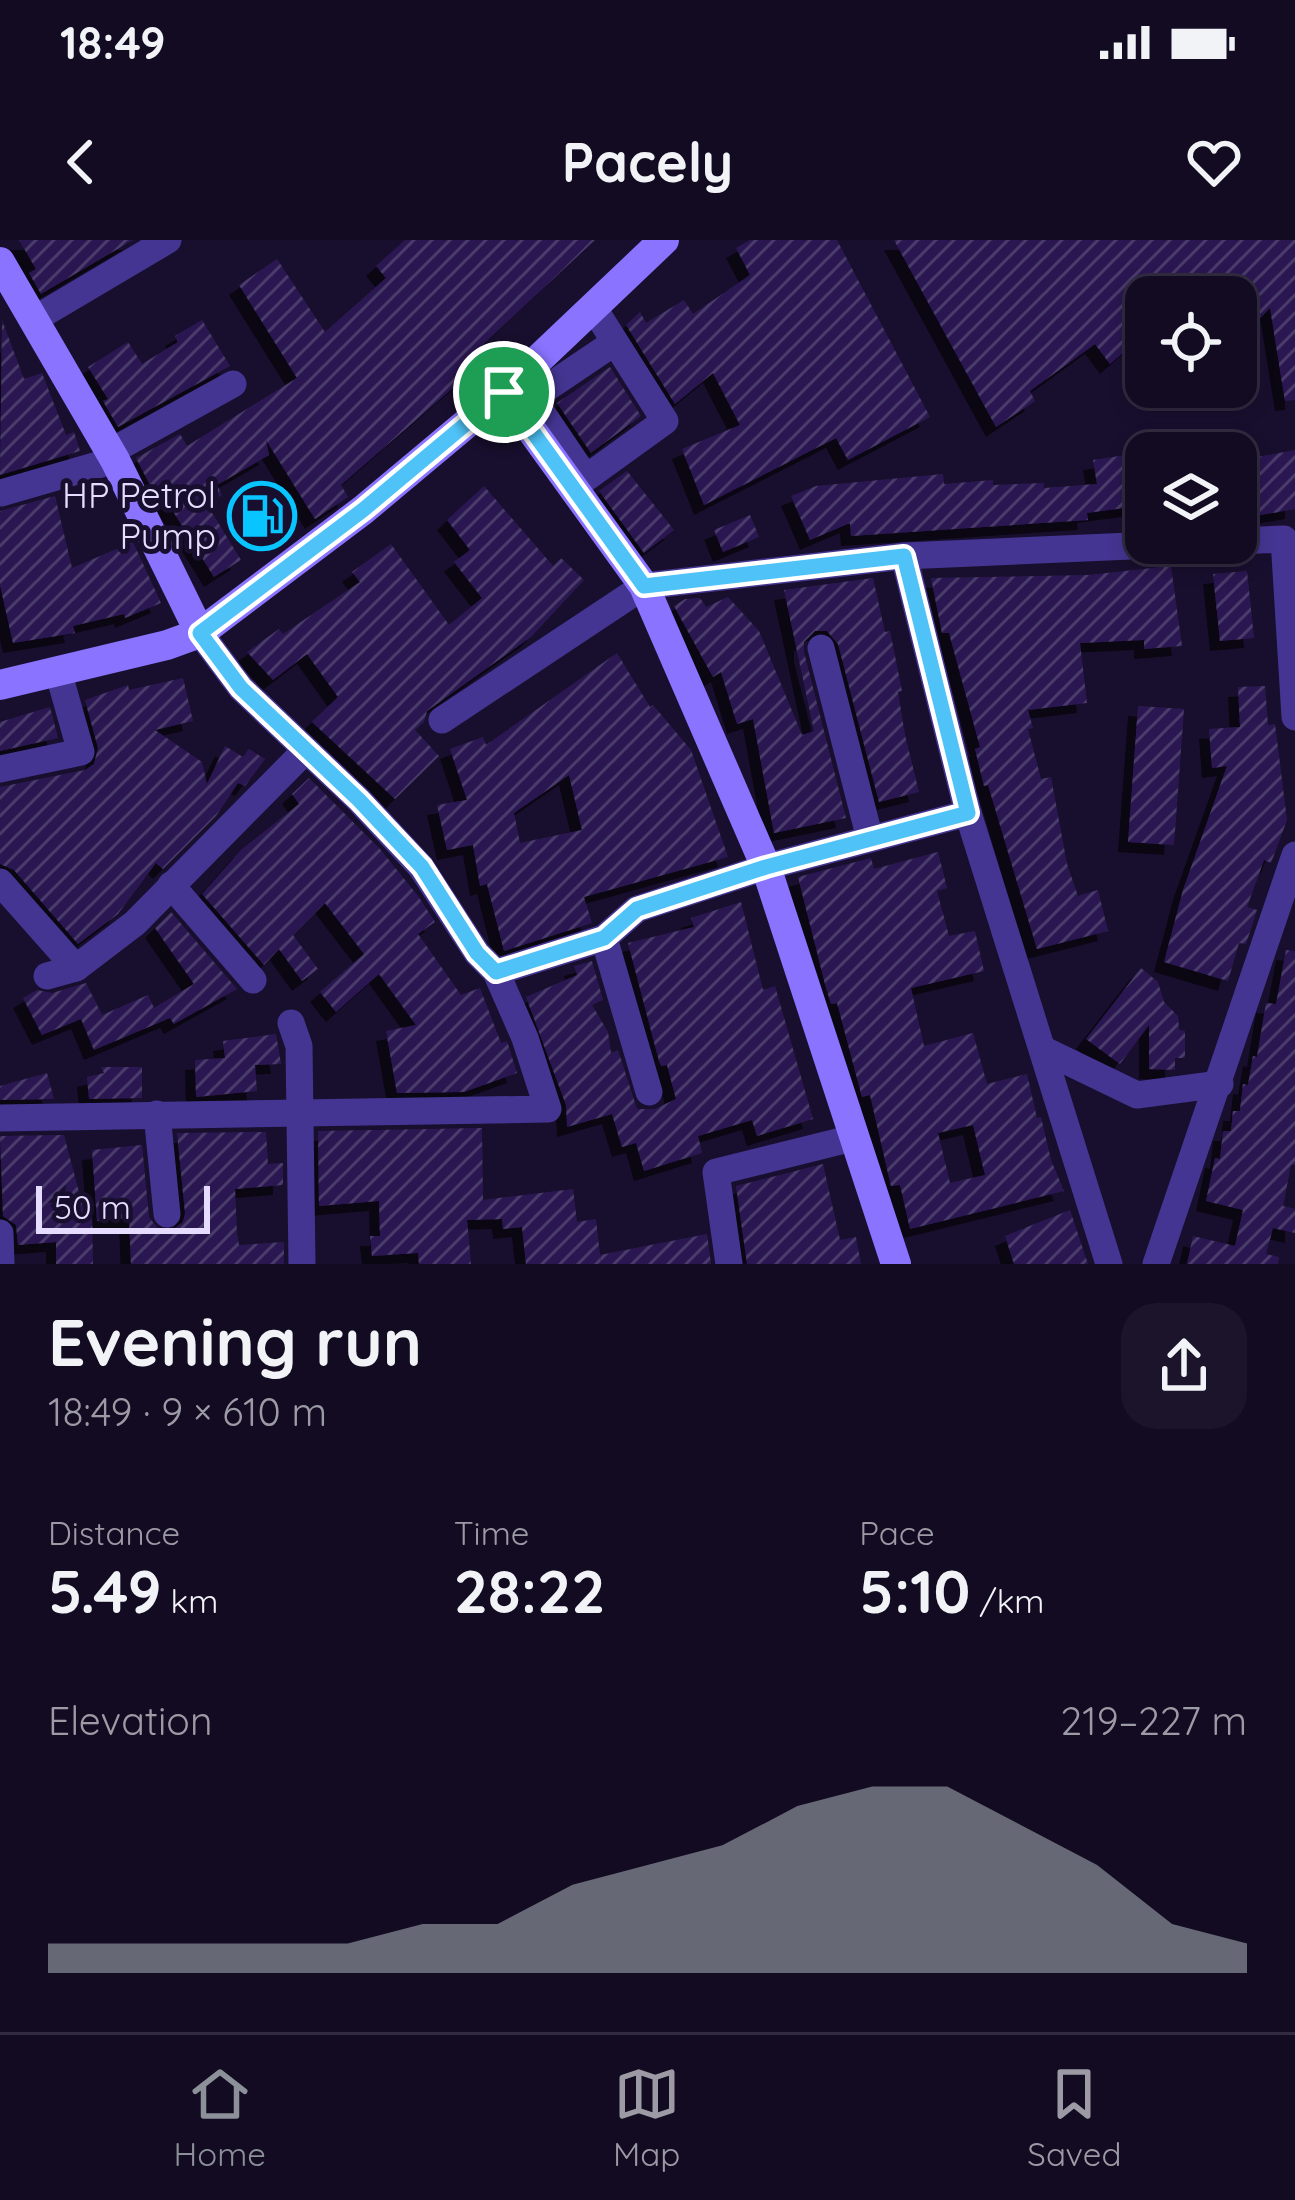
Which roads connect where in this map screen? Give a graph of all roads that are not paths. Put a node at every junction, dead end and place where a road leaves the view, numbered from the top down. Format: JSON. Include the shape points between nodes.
{"nodes":[{"id":1,"x":168,"y":240,"type":"edge"},
{"id":2,"x":664,"y":240,"type":"edge"},
{"id":3,"x":0,"y":262,"type":"edge"},
{"id":4,"x":593,"y":307,"type":"junction"},
{"id":5,"x":19,"y":312,"type":"edge"},
{"id":6,"x":615,"y":342,"type":"junction"},
{"id":7,"x":232,"y":384,"type":"dead end"},
{"id":8,"x":504,"y":392,"type":"junction"},
{"id":9,"x":112,"y":456,"type":"junction"},
{"id":10,"x":1,"y":494,"type":"edge"},
{"id":11,"x":1257,"y":541,"type":"edge"},
{"id":12,"x":1125,"y":546,"type":"edge"},
{"id":13,"x":904,"y":556,"type":"junction"},
{"id":14,"x":644,"y":586,"type":"junction"},
{"id":15,"x":200,"y":633,"type":"junction"},
{"id":16,"x":821,"y":648,"type":"dead end"},
{"id":17,"x":58,"y":671,"type":"junction"},
{"id":18,"x":0,"y":685,"type":"edge"},
{"id":19,"x":1295,"y":717,"type":"edge"},
{"id":20,"x":442,"y":720,"type":"dead end"},
{"id":21,"x":305,"y":751,"type":"junction"},
{"id":22,"x":0,"y":769,"type":"edge"},
{"id":23,"x":968,"y":813,"type":"junction"},
{"id":24,"x":870,"y":839,"type":"junction"},
{"id":25,"x":1295,"y":855,"type":"edge"},
{"id":26,"x":766,"y":867,"type":"junction"},
{"id":27,"x":171,"y":885,"type":"junction"},
{"id":28,"x":3,"y":888,"type":"edge"},
{"id":29,"x":604,"y":938,"type":"junction"},
{"id":30,"x":76,"y":968,"type":"junction"},
{"id":31,"x":496,"y":972,"type":"junction"},
{"id":32,"x":47,"y":976,"type":"dead end"},
{"id":33,"x":253,"y":980,"type":"dead end"},
{"id":34,"x":291,"y":1023,"type":"dead end"},
{"id":35,"x":1044,"y":1050,"type":"junction"},
{"id":36,"x":1220,"y":1084,"type":"junction"},
{"id":37,"x":649,"y":1092,"type":"dead end"},
{"id":38,"x":301,"y":1113,"type":"junction"},
{"id":39,"x":157,"y":1114,"type":"junction"},
{"id":40,"x":0,"y":1118,"type":"edge"},
{"id":41,"x":853,"y":1138,"type":"junction"},
{"id":42,"x":167,"y":1214,"type":"dead end"},
{"id":43,"x":0,"y":1233,"type":"edge"},
{"id":44,"x":1,"y":1264,"type":"edge"},
{"id":45,"x":302,"y":1264,"type":"edge"},
{"id":46,"x":729,"y":1264,"type":"edge"},
{"id":47,"x":896,"y":1264,"type":"edge"},
{"id":48,"x":1109,"y":1264,"type":"edge"},
{"id":49,"x":1156,"y":1264,"type":"edge"}],
"edges":[{"from":1,"to":5,"type":"street"},
{"from":2,"to":4,"type":"street"},
{"from":3,"to":5,"type":"street"},
{"from":4,"to":6,"type":"street"},
{"from":4,"to":8,"type":"street"},
{"from":5,"to":9,"type":"street"},
{"from":6,"to":6,"type":"street","via":[[664,421],[586,478],[532,398]]},
{"from":7,"to":9,"type":"street"},
{"from":8,"to":14,"type":"street"},
{"from":8,"to":15,"type":"street"},
{"from":9,"to":10,"type":"street"},
{"from":9,"to":15,"type":"street"},
{"from":11,"to":19,"type":"street","via":[[1283,539]]},
{"from":12,"to":13,"type":"street"},
{"from":13,"to":14,"type":"street"},
{"from":13,"to":23,"type":"street"},
{"from":14,"to":20,"type":"street"},
{"from":14,"to":26,"type":"street"},
{"from":15,"to":17,"type":"street"},
{"from":15,"to":21,"type":"street"},
{"from":16,"to":24,"type":"street"},
{"from":17,"to":18,"type":"street"},
{"from":17,"to":22,"type":"street","via":[[81,752]]},
{"from":21,"to":27,"type":"street"},
{"from":21,"to":31,"type":"street","via":[[422,867]]},
{"from":23,"to":24,"type":"street"},
{"from":23,"to":35,"type":"street"},
{"from":24,"to":26,"type":"street"},
{"from":25,"to":36,"type":"street"},
{"from":26,"to":29,"type":"street","via":[[637,909]]},
{"from":26,"to":41,"type":"street"},
{"from":27,"to":30,"type":"street"},
{"from":27,"to":33,"type":"street"},
{"from":28,"to":30,"type":"street"},
{"from":29,"to":31,"type":"street"},
{"from":29,"to":37,"type":"street"},
{"from":30,"to":32,"type":"street"},
{"from":31,"to":38,"type":"street","via":[[548,1109]]},
{"from":34,"to":38,"type":"street"},
{"from":35,"to":36,"type":"street","via":[[1137,1095]]},
{"from":35,"to":48,"type":"street"},
{"from":36,"to":49,"type":"street"},
{"from":38,"to":39,"type":"street"},
{"from":38,"to":45,"type":"street"},
{"from":39,"to":40,"type":"street"},
{"from":39,"to":42,"type":"street"},
{"from":41,"to":46,"type":"street","via":[[716,1172]]},
{"from":41,"to":47,"type":"street"},
{"from":43,"to":44,"type":"street"}]}
